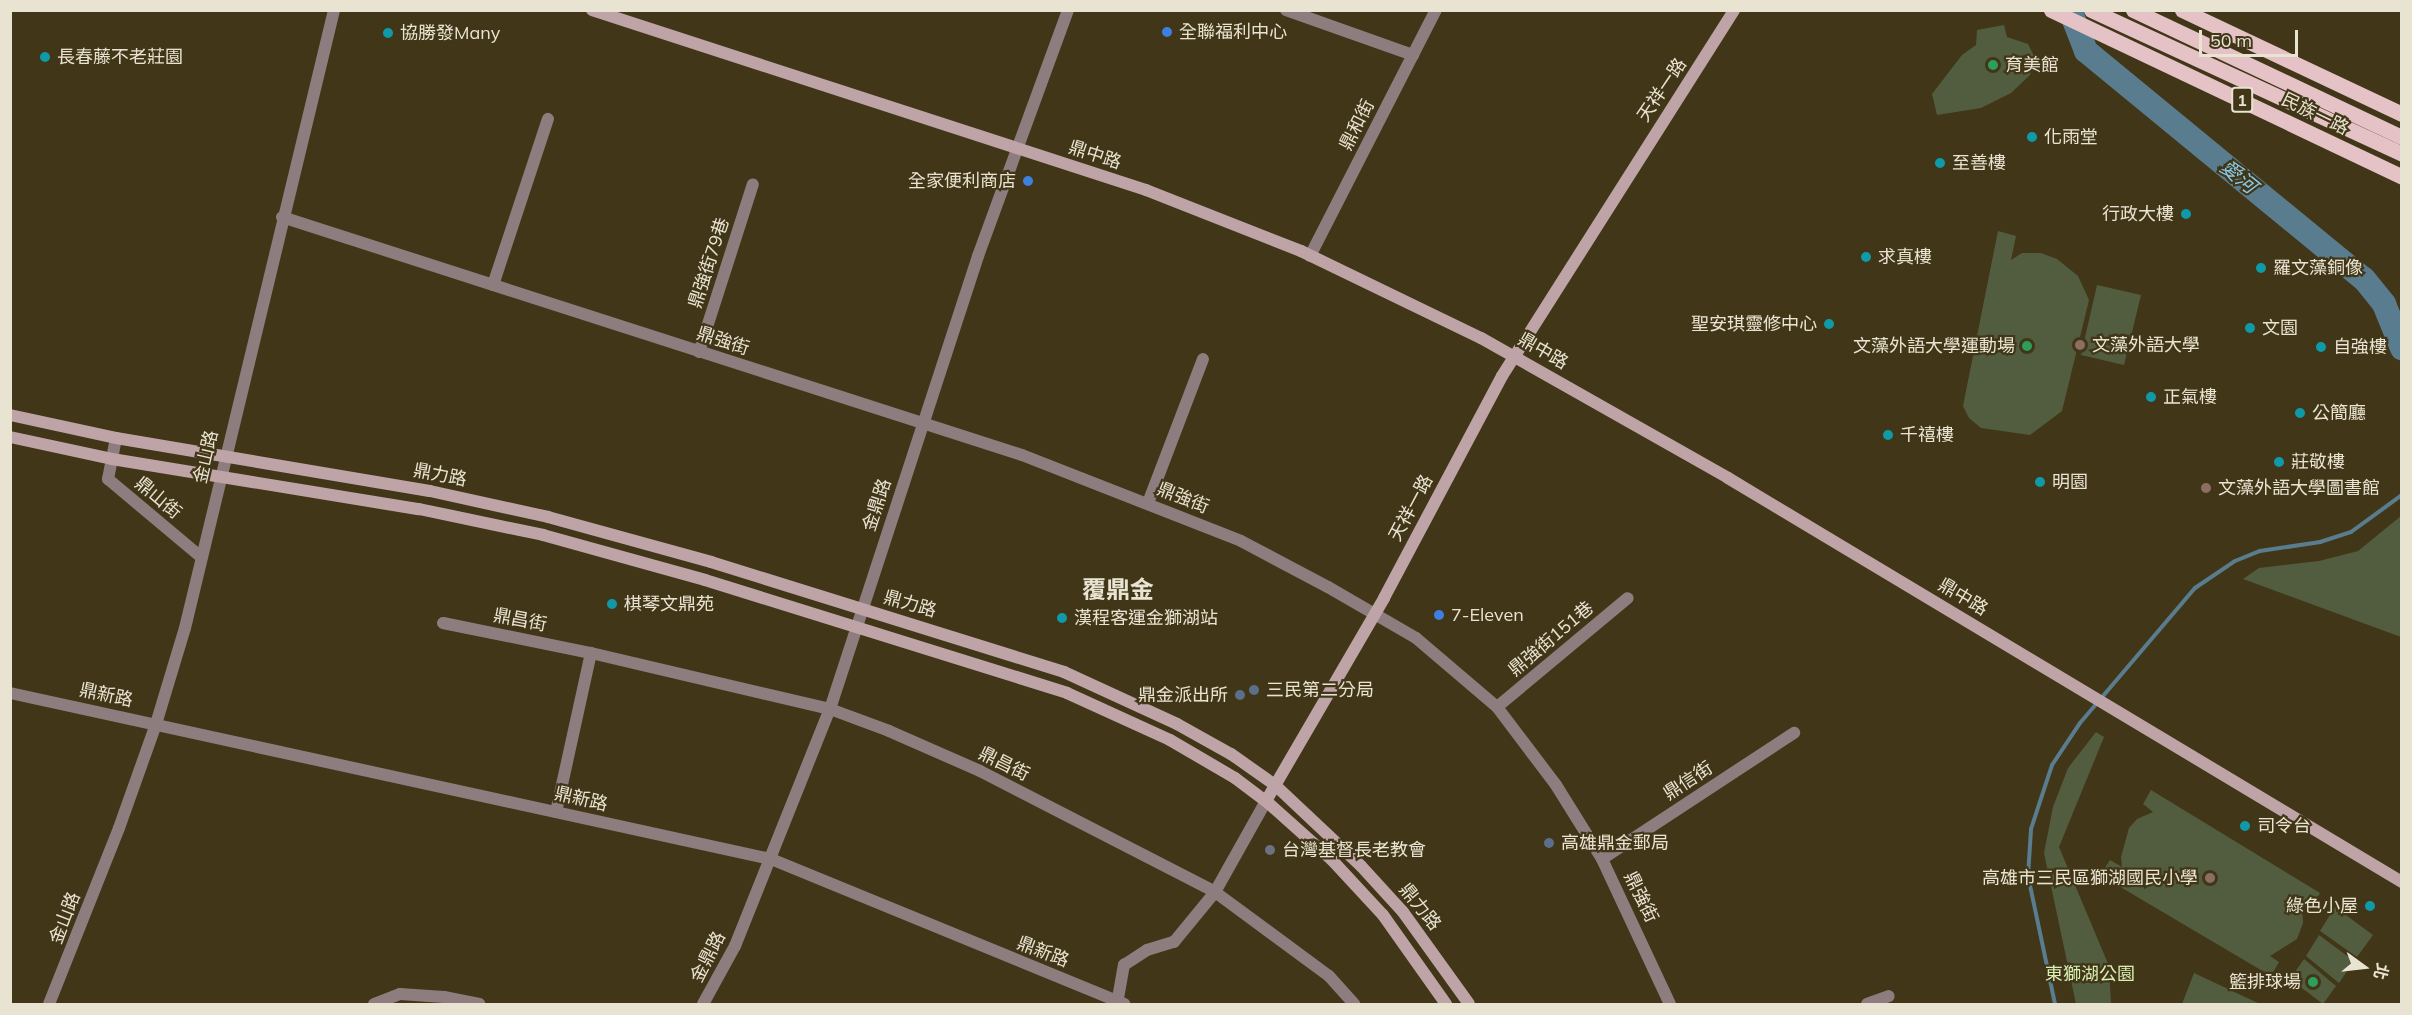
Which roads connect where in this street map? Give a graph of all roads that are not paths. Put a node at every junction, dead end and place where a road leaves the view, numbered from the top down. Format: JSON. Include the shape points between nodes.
{"nodes":[{"id":1,"x":334,"y":10,"type":"edge"},
{"id":2,"x":592,"y":10,"type":"edge"},
{"id":3,"x":1068,"y":10,"type":"edge"},
{"id":4,"x":1286,"y":10,"type":"edge"},
{"id":5,"x":1436,"y":10,"type":"edge"},
{"id":6,"x":1734,"y":10,"type":"edge"},
{"id":7,"x":2051,"y":10,"type":"edge"},
{"id":8,"x":2091,"y":10,"type":"edge"},
{"id":9,"x":2133,"y":10,"type":"edge"},
{"id":10,"x":2182,"y":10,"type":"edge"},
{"id":11,"x":1413,"y":55,"type":"junction"},
{"id":12,"x":2402,"y":114,"type":"edge"},
{"id":13,"x":548,"y":119,"type":"dead end"},
{"id":14,"x":2402,"y":136,"type":"edge"},
{"id":15,"x":1014,"y":149,"type":"junction"},
{"id":16,"x":2402,"y":154,"type":"edge"},
{"id":17,"x":2402,"y":177,"type":"edge"},
{"id":18,"x":753,"y":184,"type":"dead end"},
{"id":19,"x":282,"y":217,"type":"junction"},
{"id":20,"x":1310,"y":256,"type":"junction"},
{"id":21,"x":493,"y":285,"type":"junction"},
{"id":22,"x":699,"y":352,"type":"junction"},
{"id":23,"x":1515,"y":355,"type":"junction"},
{"id":24,"x":1203,"y":359,"type":"dead end"},
{"id":25,"x":10,"y":415,"type":"edge"},
{"id":26,"x":921,"y":424,"type":"junction"},
{"id":27,"x":10,"y":437,"type":"edge"},
{"id":28,"x":116,"y":438,"type":"junction"},
{"id":29,"x":224,"y":456,"type":"junction"},
{"id":30,"x":112,"y":459,"type":"junction"},
{"id":31,"x":219,"y":476,"type":"junction"},
{"id":32,"x":1148,"y":503,"type":"junction"},
{"id":33,"x":201,"y":557,"type":"junction"},
{"id":34,"x":1628,"y":598,"type":"dead end"},
{"id":35,"x":862,"y":609,"type":"junction"},
{"id":36,"x":1374,"y":615,"type":"junction"},
{"id":37,"x":443,"y":623,"type":"dead end"},
{"id":38,"x":855,"y":627,"type":"junction"},
{"id":39,"x":591,"y":653,"type":"junction"},
{"id":40,"x":10,"y":693,"type":"edge"},
{"id":41,"x":1497,"y":707,"type":"junction"},
{"id":42,"x":830,"y":709,"type":"junction"},
{"id":43,"x":156,"y":724,"type":"junction"},
{"id":44,"x":1794,"y":733,"type":"dead end"},
{"id":45,"x":1275,"y":785,"type":"junction"},
{"id":46,"x":1266,"y":801,"type":"junction"},
{"id":47,"x":556,"y":812,"type":"junction"},
{"id":48,"x":771,"y":859,"type":"junction"},
{"id":49,"x":1602,"y":859,"type":"junction"},
{"id":50,"x":2402,"y":882,"type":"edge"},
{"id":51,"x":1215,"y":892,"type":"junction"},
{"id":52,"x":1889,"y":996,"type":"dead end"},
{"id":53,"x":1120,"y":1003,"type":"edge"},
{"id":54,"x":49,"y":1005,"type":"edge"},
{"id":55,"x":374,"y":1005,"type":"edge"},
{"id":56,"x":478,"y":1005,"type":"edge"},
{"id":57,"x":703,"y":1005,"type":"edge"},
{"id":58,"x":1354,"y":1005,"type":"edge"},
{"id":59,"x":1446,"y":1005,"type":"edge"},
{"id":60,"x":1469,"y":1005,"type":"edge"},
{"id":61,"x":1670,"y":1005,"type":"edge"},
{"id":62,"x":1867,"y":1005,"type":"edge"}],
"edges":[{"from":1,"to":19,"type":"street","name":"金山路"},
{"from":2,"to":15,"type":"street","name":"鼎中路"},
{"from":3,"to":15,"type":"street","name":"金鼎路"},
{"from":4,"to":11,"type":"street"},
{"from":5,"to":11,"type":"street","name":"鼎和街"},
{"from":6,"to":23,"type":"street","name":"天祥一路"},
{"from":7,"to":17,"type":"main road","name":"民族一路","number":"1"},
{"from":8,"to":16,"type":"main road","name":"民族一路","number":"1"},
{"from":9,"to":14,"type":"main road","name":"民族一路","number":"1"},
{"from":10,"to":12,"type":"main road","name":"民族一路"},
{"from":11,"to":20,"type":"street","name":"鼎和街"},
{"from":13,"to":21,"type":"street"},
{"from":15,"to":20,"type":"street","name":"鼎中路","via":[[1146,190]]},
{"from":15,"to":26,"type":"street","name":"金鼎路"},
{"from":18,"to":22,"type":"street","name":"鼎強街79巷"},
{"from":19,"to":21,"type":"street","name":"鼎強街"},
{"from":19,"to":29,"type":"street","name":"金山路"},
{"from":20,"to":23,"type":"street","name":"鼎中路"},
{"from":21,"to":22,"type":"street","name":"鼎強街"},
{"from":22,"to":26,"type":"street","name":"鼎強街"},
{"from":23,"to":36,"type":"street","name":"天祥一路"},
{"from":23,"to":50,"type":"street","name":"鼎中路"},
{"from":24,"to":32,"type":"street"},
{"from":25,"to":28,"type":"street"},
{"from":26,"to":32,"type":"street","name":"鼎強街","via":[[1022,455]]},
{"from":26,"to":35,"type":"street","name":"金鼎路"},
{"from":27,"to":30,"type":"street","name":"鼎山街"},
{"from":28,"to":29,"type":"street"},
{"from":28,"to":30,"type":"street","name":"鼎山街"},
{"from":29,"to":31,"type":"street","name":"金山路"},
{"from":29,"to":35,"type":"street","name":"鼎力路","via":[[430,491],[548,517]]},
{"from":30,"to":31,"type":"street","name":"鼎山街"},
{"from":30,"to":33,"type":"street","name":"鼎山街","via":[[108,479]]},
{"from":31,"to":33,"type":"street","name":"金山路"},
{"from":31,"to":38,"type":"street","name":"鼎力路","via":[[419,509],[543,535]]},
{"from":32,"to":36,"type":"street","name":"鼎強街","via":[[1241,541]]},
{"from":33,"to":43,"type":"street","name":"金山路"},
{"from":34,"to":41,"type":"street","name":"鼎強街151巷"},
{"from":35,"to":38,"type":"street","name":"金鼎路"},
{"from":35,"to":45,"type":"street","name":"鼎力路","via":[[1001,650],[1085,681],[1232,754]]},
{"from":36,"to":41,"type":"street","name":"鼎強街","via":[[1416,638]]},
{"from":36,"to":45,"type":"street","name":"天祥一路"},
{"from":37,"to":39,"type":"street","name":"鼎昌街"},
{"from":38,"to":42,"type":"street","name":"金鼎路"},
{"from":38,"to":46,"type":"street","name":"鼎力路","via":[[1067,693],[1170,740]]},
{"from":39,"to":42,"type":"street","name":"鼎昌街"},
{"from":39,"to":47,"type":"street"},
{"from":40,"to":43,"type":"street","name":"鼎新路"},
{"from":41,"to":49,"type":"street","name":"鼎強街","via":[[1556,785]]},
{"from":42,"to":48,"type":"street","name":"金鼎路"},
{"from":42,"to":51,"type":"street","name":"鼎昌街","via":[[980,771]]},
{"from":43,"to":47,"type":"street","name":"鼎新路"},
{"from":43,"to":54,"type":"street","name":"金山路"},
{"from":44,"to":49,"type":"street","name":"鼎信街"},
{"from":45,"to":46,"type":"street","name":"天祥一路"},
{"from":45,"to":60,"type":"street","name":"鼎力路","via":[[1361,866],[1403,912]]},
{"from":46,"to":51,"type":"street","name":"天祥一路"},
{"from":46,"to":59,"type":"street","name":"鼎力路","via":[[1332,860],[1383,915]]},
{"from":47,"to":48,"type":"street","name":"鼎新路"},
{"from":48,"to":53,"type":"street","name":"鼎新路"},
{"from":48,"to":57,"type":"street","name":"金鼎路","via":[[735,946]]},
{"from":49,"to":61,"type":"street","name":"鼎強街"},
{"from":51,"to":53,"type":"street","name":"天祥一路","via":[[1174,942],[1153,947],[1127,962]]},
{"from":51,"to":58,"type":"street","name":"鼎昌街","via":[[1329,976]]},
{"from":52,"to":62,"type":"street"},
{"from":55,"to":56,"type":"street","via":[[400,994],[444,997]]}]}
